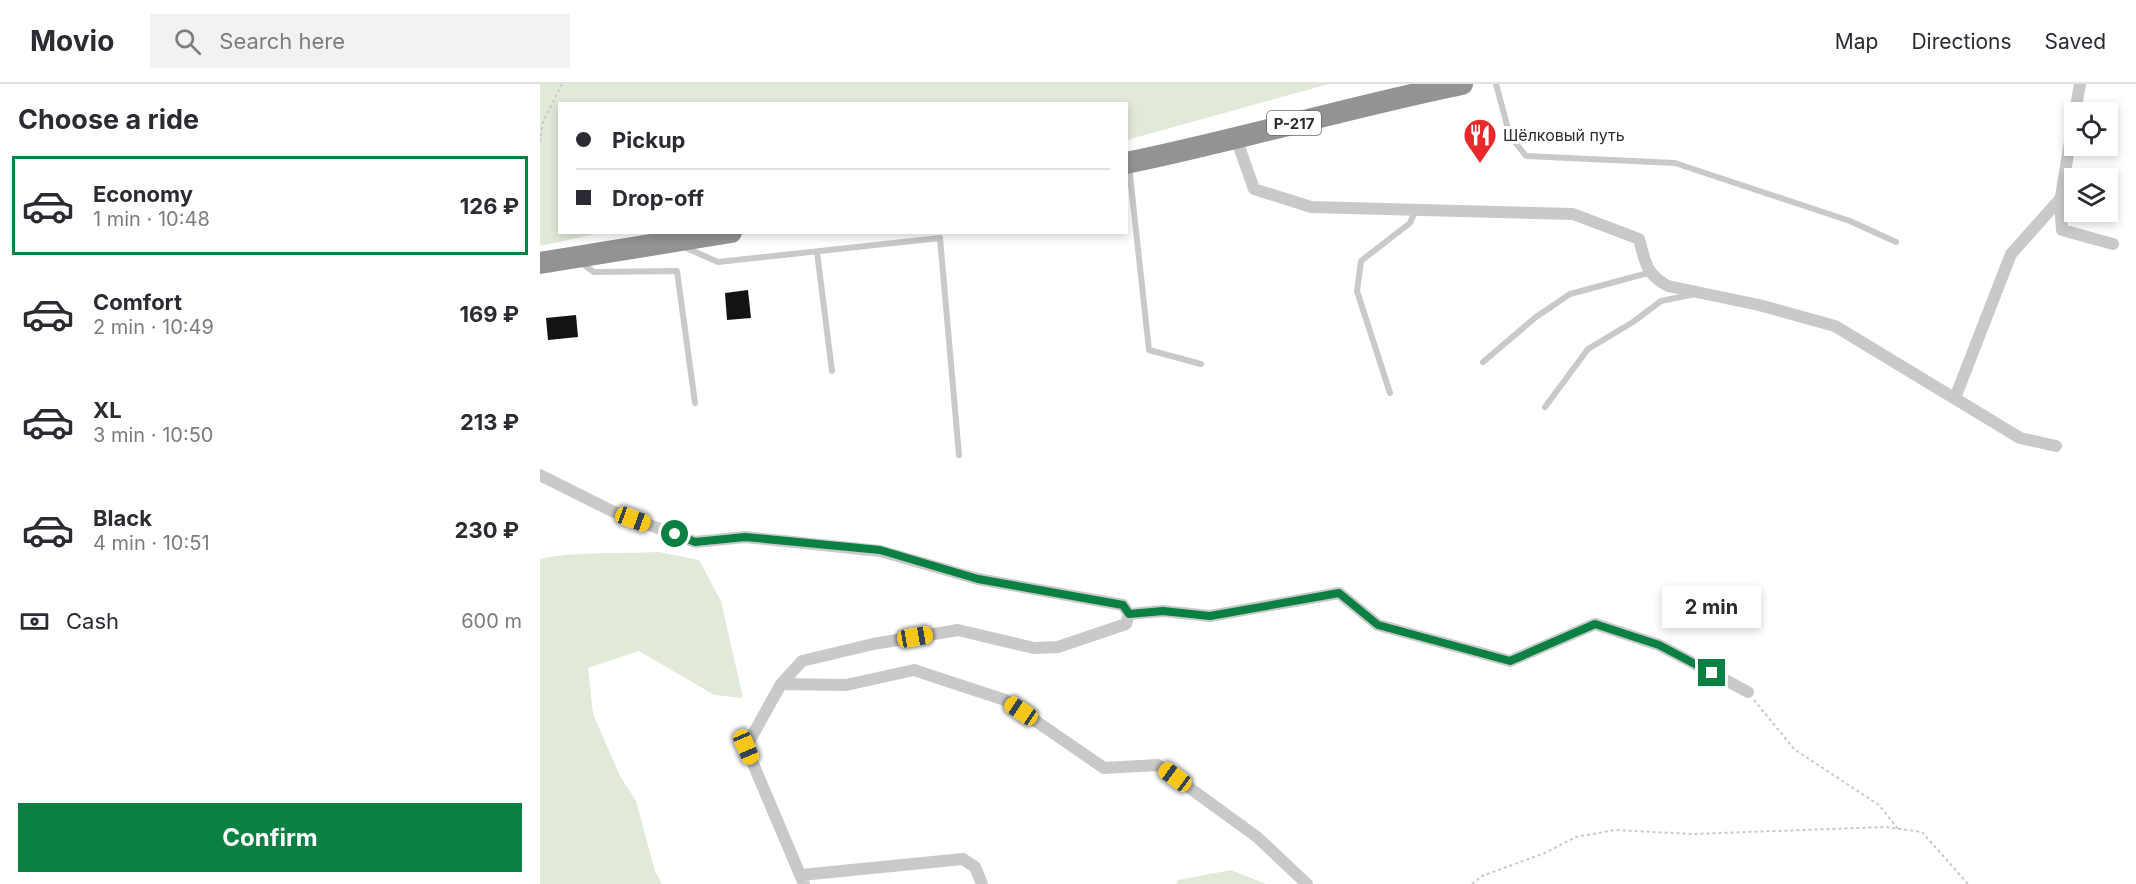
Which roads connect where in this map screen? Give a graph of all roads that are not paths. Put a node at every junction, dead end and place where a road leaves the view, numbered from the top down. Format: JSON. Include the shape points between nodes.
{"nodes":[{"id":1,"x":1462,"y":84,"type":"edge"},
{"id":2,"x":1496,"y":84,"type":"edge"},
{"id":3,"x":2080,"y":84,"type":"edge"},
{"id":4,"x":2077,"y":102,"type":"edge"},
{"id":5,"x":1236,"y":138,"type":"junction"},
{"id":6,"x":2068,"y":156,"type":"edge"},
{"id":7,"x":1128,"y":163,"type":"edge"},
{"id":8,"x":2061,"y":198,"type":"junction"},
{"id":9,"x":1416,"y":209,"type":"junction"},
{"id":10,"x":719,"y":234,"type":"edge"},
{"id":11,"x":672,"y":242,"type":"junction"},
{"id":12,"x":1896,"y":242,"type":"dead end"},
{"id":13,"x":2113,"y":244,"type":"dead end"},
{"id":14,"x":817,"y":252,"type":"junction"},
{"id":15,"x":571,"y":257,"type":"junction"},
{"id":16,"x":540,"y":263,"type":"edge"},
{"id":17,"x":1648,"y":273,"type":"junction"},
{"id":18,"x":1703,"y":293,"type":"junction"},
{"id":19,"x":1483,"y":362,"type":"dead end"},
{"id":20,"x":1201,"y":364,"type":"dead end"},
{"id":21,"x":832,"y":371,"type":"dead end"},
{"id":22,"x":1390,"y":393,"type":"dead end"},
{"id":23,"x":1955,"y":398,"type":"junction"},
{"id":24,"x":695,"y":403,"type":"dead end"},
{"id":25,"x":1545,"y":407,"type":"dead end"},
{"id":26,"x":2056,"y":446,"type":"dead end"},
{"id":27,"x":959,"y":455,"type":"dead end"},
{"id":28,"x":540,"y":475,"type":"edge"},
{"id":29,"x":1129,"y":614,"type":"junction"},
{"id":30,"x":781,"y":684,"type":"junction"},
{"id":31,"x":1748,"y":692,"type":"road end"},
{"id":32,"x":803,"y":880,"type":"edge"},
{"id":33,"x":982,"y":884,"type":"edge"},
{"id":34,"x":1307,"y":884,"type":"edge"}],
"edges":[{"from":1,"to":5,"type":"highway","number":"Р-217","via":[[1369,103]]},
{"from":2,"to":12,"type":"lane","via":[[1510,136],[1526,156],[1675,163],[1850,221]]},
{"from":3,"to":4,"type":"street"},
{"from":5,"to":7,"type":"highway","number":"Р-217"},
{"from":5,"to":9,"type":"street","via":[[1254,189],[1311,207]]},
{"from":6,"to":8,"type":"street"},
{"from":7,"to":20,"type":"lane","via":[[1149,350]]},
{"from":8,"to":13,"type":"street","via":[[2062,230]]},
{"from":8,"to":23,"type":"street","via":[[2011,254]]},
{"from":9,"to":17,"type":"street","via":[[1573,214],[1639,240]]},
{"from":9,"to":22,"type":"lane","via":[[1410,223],[1361,261],[1357,291]]},
{"from":10,"to":11,"type":"highway"},
{"from":11,"to":14,"type":"lane","via":[[718,262]]},
{"from":11,"to":15,"type":"highway"},
{"from":14,"to":21,"type":"lane"},
{"from":14,"to":27,"type":"lane","via":[[940,238]]},
{"from":15,"to":16,"type":"highway"},
{"from":15,"to":24,"type":"lane","via":[[594,272],[677,271]]},
{"from":17,"to":18,"type":"street","via":[[1668,286]]},
{"from":17,"to":19,"type":"lane","via":[[1570,294],[1536,316]]},
{"from":18,"to":23,"type":"street","via":[[1835,326]]},
{"from":18,"to":25,"type":"lane","via":[[1661,301],[1588,349]]},
{"from":23,"to":26,"type":"street","via":[[2020,438]]},
{"from":28,"to":29,"type":"street","via":[[612,511],[695,542],[745,537],[880,550],[978,579],[1123,605]]},
{"from":29,"to":30,"type":"street","via":[[1126,624],[1058,647],[1034,648],[958,630],[873,644],[802,661]]},
{"from":29,"to":31,"type":"street","via":[[1163,611],[1210,616],[1339,593],[1378,625],[1510,661],[1595,624],[1659,645]]},
{"from":30,"to":32,"type":"street","via":[[746,747]]},
{"from":30,"to":34,"type":"street","via":[[846,685],[914,670],[1005,700],[1104,768],[1158,765],[1257,837]]},
{"from":32,"to":33,"type":"street","via":[[963,858],[975,867]]}]}
